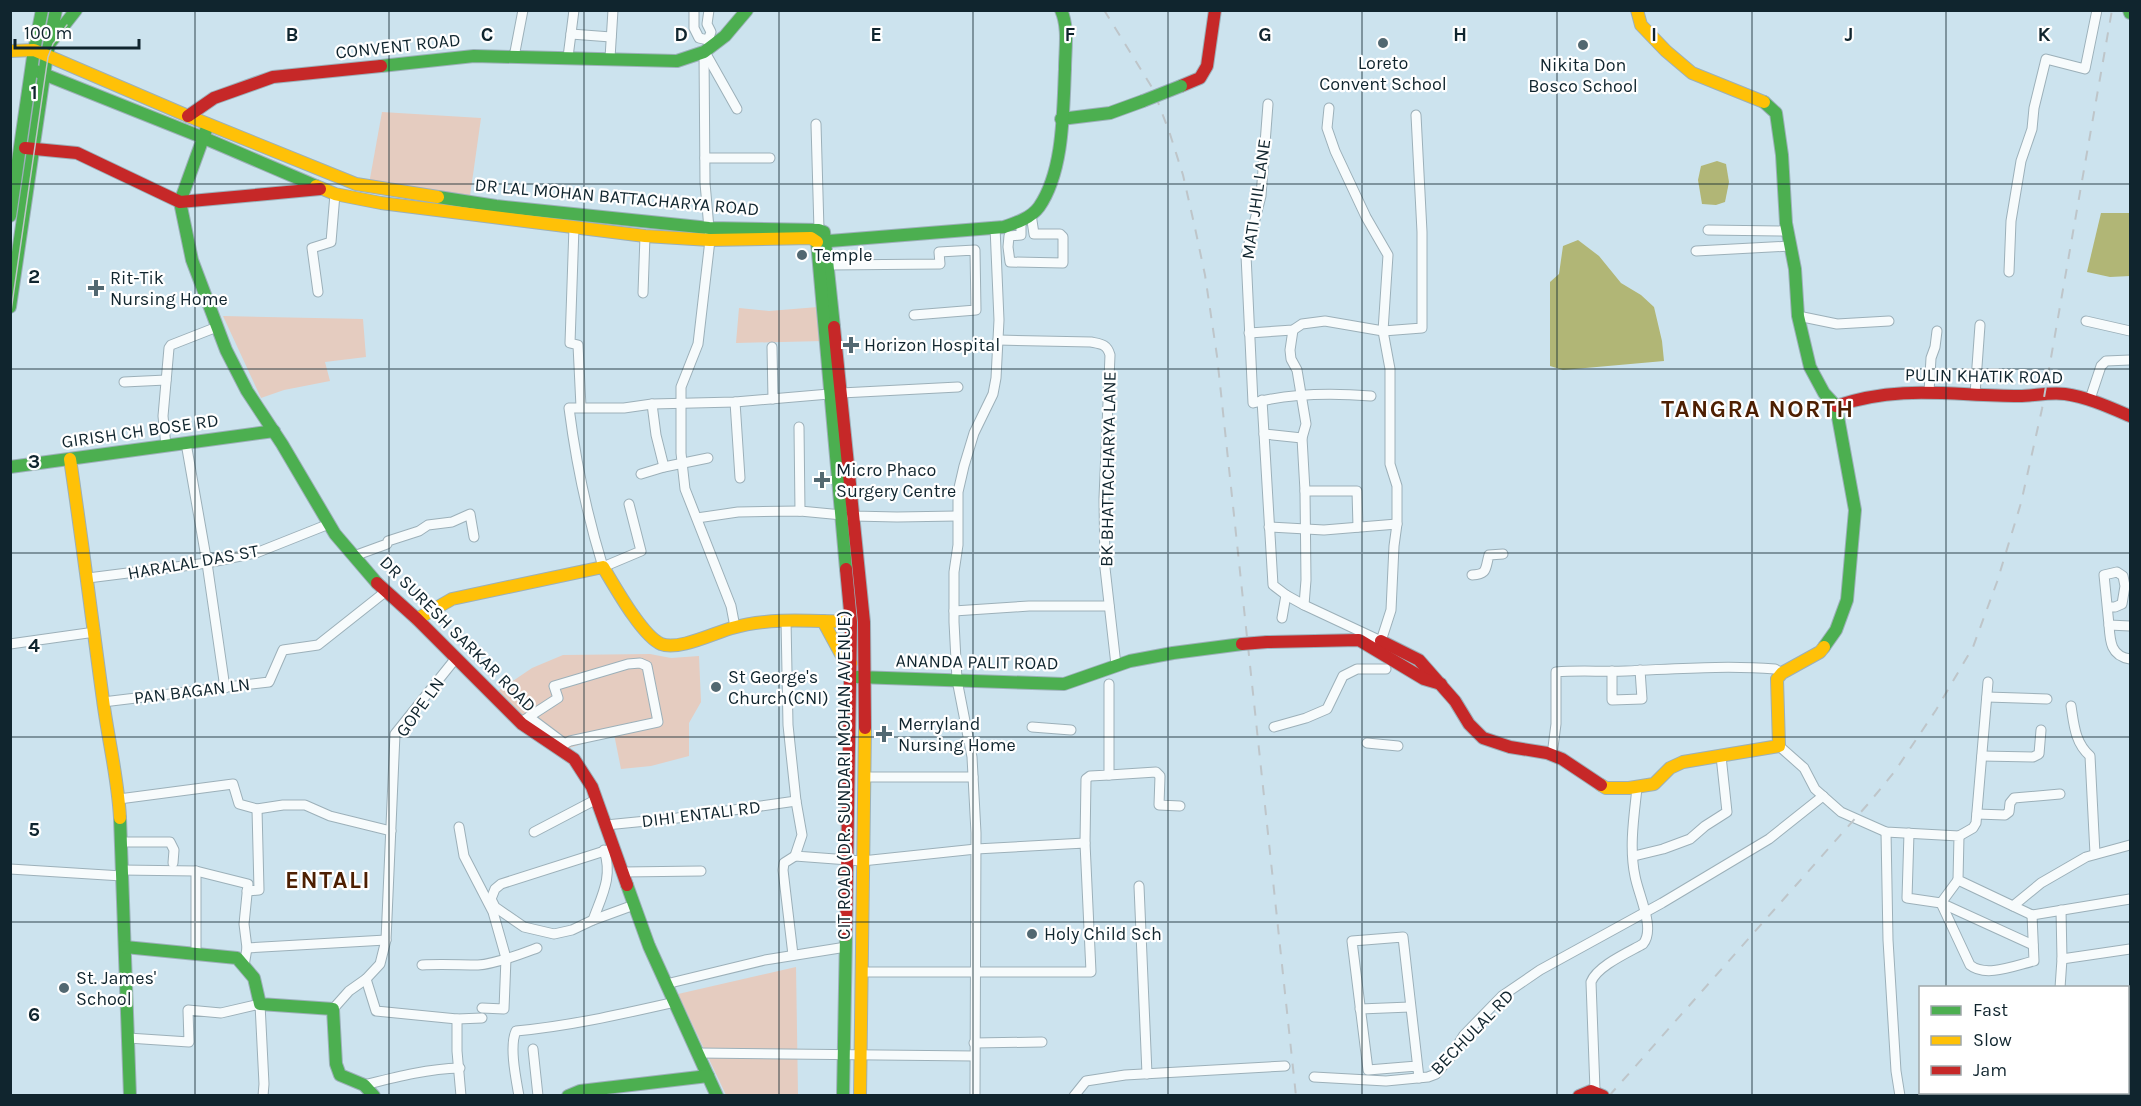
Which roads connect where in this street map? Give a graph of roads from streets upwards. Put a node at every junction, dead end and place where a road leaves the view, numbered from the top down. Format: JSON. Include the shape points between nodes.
{"nodes":[{"id":1,"x":42,"y":10,"type":"edge"},
{"id":2,"x":56,"y":10,"type":"edge"},
{"id":3,"x":76,"y":10,"type":"edge"},
{"id":4,"x":523,"y":10,"type":"edge"},
{"id":5,"x":574,"y":10,"type":"edge"},
{"id":6,"x":614,"y":10,"type":"edge"},
{"id":7,"x":694,"y":10,"type":"edge"},
{"id":8,"x":709,"y":10,"type":"edge"},
{"id":9,"x":747,"y":10,"type":"edge"},
{"id":10,"x":1061,"y":10,"type":"edge"},
{"id":11,"x":1215,"y":10,"type":"edge"},
{"id":12,"x":1637,"y":10,"type":"edge"},
{"id":13,"x":2097,"y":10,"type":"edge"},
{"id":14,"x":572,"y":34,"type":"junction"},
{"id":15,"x":611,"y":37,"type":"junction"},
{"id":16,"x":708,"y":46,"type":"junction"},
{"id":17,"x":49,"y":49,"type":"junction"},
{"id":18,"x":34,"y":50,"type":"junction"},
{"id":19,"x":10,"y":51,"type":"edge"},
{"id":20,"x":514,"y":57,"type":"junction"},
{"id":21,"x":568,"y":57,"type":"junction"},
{"id":22,"x":610,"y":58,"type":"junction"},
{"id":23,"x":31,"y":70,"type":"junction"},
{"id":24,"x":45,"y":73,"type":"junction"},
{"id":25,"x":1268,"y":104,"type":"dead end"},
{"id":26,"x":1329,"y":108,"type":"dead end"},
{"id":27,"x":737,"y":109,"type":"dead end"},
{"id":28,"x":1416,"y":115,"type":"dead end"},
{"id":29,"x":188,"y":116,"type":"junction"},
{"id":30,"x":1061,"y":119,"type":"junction"},
{"id":31,"x":208,"y":124,"type":"junction"},
{"id":32,"x":816,"y":124,"type":"dead end"},
{"id":33,"x":204,"y":138,"type":"junction"},
{"id":34,"x":21,"y":147,"type":"junction"},
{"id":35,"x":33,"y":154,"type":"junction"},
{"id":36,"x":705,"y":158,"type":"junction"},
{"id":37,"x":770,"y":158,"type":"dead end"},
{"id":38,"x":14,"y":163,"type":"edge"},
{"id":39,"x":329,"y":173,"type":"junction"},
{"id":40,"x":322,"y":189,"type":"junction"},
{"id":41,"x":335,"y":194,"type":"junction"},
{"id":42,"x":180,"y":202,"type":"junction"},
{"id":43,"x":10,"y":216,"type":"edge"},
{"id":44,"x":1026,"y":218,"type":"junction"},
{"id":45,"x":574,"y":226,"type":"junction"},
{"id":46,"x":995,"y":227,"type":"junction"},
{"id":47,"x":1708,"y":230,"type":"dead end"},
{"id":48,"x":1788,"y":231,"type":"junction"},
{"id":49,"x":710,"y":234,"type":"junction"},
{"id":50,"x":1034,"y":234,"type":"junction"},
{"id":51,"x":1021,"y":235,"type":"junction"},
{"id":52,"x":645,"y":236,"type":"junction"},
{"id":53,"x":821,"y":238,"type":"junction"},
{"id":54,"x":1790,"y":246,"type":"junction"},
{"id":55,"x":1696,"y":251,"type":"dead end"},
{"id":56,"x":829,"y":265,"type":"junction"},
{"id":57,"x":2009,"y":272,"type":"dead end"},
{"id":58,"x":318,"y":292,"type":"dead end"},
{"id":59,"x":643,"y":293,"type":"dead end"},
{"id":60,"x":10,"y":307,"type":"edge"},
{"id":61,"x":914,"y":315,"type":"dead end"},
{"id":62,"x":1798,"y":316,"type":"junction"},
{"id":63,"x":1889,"y":321,"type":"dead end"},
{"id":64,"x":2086,"y":321,"type":"dead end"},
{"id":65,"x":1980,"y":325,"type":"dead end"},
{"id":66,"x":217,"y":327,"type":"junction"},
{"id":67,"x":1293,"y":330,"type":"junction"},
{"id":68,"x":1937,"y":331,"type":"dead end"},
{"id":69,"x":1383,"y":332,"type":"junction"},
{"id":70,"x":2130,"y":332,"type":"edge"},
{"id":71,"x":1249,"y":333,"type":"junction"},
{"id":72,"x":998,"y":340,"type":"junction"},
{"id":73,"x":772,"y":347,"type":"dead end"},
{"id":74,"x":2130,"y":360,"type":"edge"},
{"id":75,"x":166,"y":380,"type":"junction"},
{"id":76,"x":123,"y":382,"type":"dead end"},
{"id":77,"x":958,"y":387,"type":"dead end"},
{"id":78,"x":1929,"y":392,"type":"junction"},
{"id":79,"x":836,"y":394,"type":"junction"},
{"id":80,"x":1975,"y":394,"type":"junction"},
{"id":81,"x":1303,"y":396,"type":"junction"},
{"id":82,"x":1371,"y":396,"type":"dead end"},
{"id":83,"x":773,"y":399,"type":"junction"},
{"id":84,"x":2090,"y":399,"type":"junction"},
{"id":85,"x":1257,"y":401,"type":"junction"},
{"id":86,"x":735,"y":402,"type":"junction"},
{"id":87,"x":681,"y":403,"type":"junction"},
{"id":88,"x":652,"y":404,"type":"junction"},
{"id":89,"x":1836,"y":406,"type":"junction"},
{"id":90,"x":581,"y":407,"type":"junction"},
{"id":91,"x":2130,"y":416,"type":"edge"},
{"id":92,"x":799,"y":427,"type":"dead end"},
{"id":93,"x":274,"y":431,"type":"junction"},
{"id":94,"x":1264,"y":434,"type":"junction"},
{"id":95,"x":1302,"y":438,"type":"junction"},
{"id":96,"x":186,"y":443,"type":"junction"},
{"id":97,"x":166,"y":446,"type":"junction"},
{"id":98,"x":708,"y":458,"type":"dead end"},
{"id":99,"x":70,"y":459,"type":"junction"},
{"id":100,"x":682,"y":464,"type":"junction"},
{"id":101,"x":10,"y":467,"type":"edge"},
{"id":102,"x":664,"y":467,"type":"junction"},
{"id":103,"x":641,"y":474,"type":"dead end"},
{"id":104,"x":740,"y":478,"type":"dead end"},
{"id":105,"x":1305,"y":491,"type":"junction"},
{"id":106,"x":629,"y":504,"type":"dead end"},
{"id":107,"x":800,"y":511,"type":"junction"},
{"id":108,"x":847,"y":516,"type":"junction"},
{"id":109,"x":957,"y":516,"type":"junction"},
{"id":110,"x":697,"y":518,"type":"junction"},
{"id":111,"x":329,"y":524,"type":"junction"},
{"id":112,"x":1397,"y":524,"type":"junction"},
{"id":113,"x":1269,"y":527,"type":"junction"},
{"id":114,"x":1358,"y":527,"type":"junction"},
{"id":115,"x":1306,"y":529,"type":"junction"},
{"id":116,"x":474,"y":537,"type":"dead end"},
{"id":117,"x":1503,"y":554,"type":"dead end"},
{"id":118,"x":354,"y":556,"type":"junction"},
{"id":119,"x":207,"y":563,"type":"junction"},
{"id":120,"x":603,"y":567,"type":"junction"},
{"id":121,"x":1472,"y":575,"type":"dead end"},
{"id":122,"x":88,"y":578,"type":"junction"},
{"id":123,"x":385,"y":592,"type":"junction"},
{"id":124,"x":1286,"y":595,"type":"junction"},
{"id":125,"x":1304,"y":605,"type":"junction"},
{"id":126,"x":1109,"y":606,"type":"junction"},
{"id":127,"x":2108,"y":606,"type":"dead end"},
{"id":128,"x":954,"y":611,"type":"junction"},
{"id":129,"x":1282,"y":618,"type":"dead end"},
{"id":130,"x":417,"y":619,"type":"junction"},
{"id":131,"x":786,"y":620,"type":"junction"},
{"id":132,"x":823,"y":621,"type":"junction"},
{"id":133,"x":851,"y":622,"type":"junction"},
{"id":134,"x":2109,"y":625,"type":"junction"},
{"id":135,"x":2130,"y":626,"type":"edge"},
{"id":136,"x":735,"y":627,"type":"junction"},
{"id":137,"x":95,"y":632,"type":"junction"},
{"id":138,"x":1381,"y":641,"type":"junction"},
{"id":139,"x":10,"y":644,"type":"edge"},
{"id":140,"x":456,"y":658,"type":"junction"},
{"id":141,"x":2130,"y":659,"type":"edge"},
{"id":142,"x":851,"y":663,"type":"junction"},
{"id":143,"x":1116,"y":665,"type":"junction"},
{"id":144,"x":1386,"y":669,"type":"dead end"},
{"id":145,"x":1640,"y":670,"type":"junction"},
{"id":146,"x":1612,"y":671,"type":"junction"},
{"id":147,"x":1782,"y":673,"type":"junction"},
{"id":148,"x":850,"y":677,"type":"junction"},
{"id":149,"x":863,"y":677,"type":"junction"},
{"id":150,"x":957,"y":680,"type":"junction"},
{"id":151,"x":1988,"y":682,"type":"dead end"},
{"id":152,"x":1108,"y":684,"type":"dead end"},
{"id":153,"x":1442,"y":684,"type":"junction"},
{"id":154,"x":225,"y":688,"type":"junction"},
{"id":155,"x":1987,"y":697,"type":"junction"},
{"id":156,"x":2048,"y":699,"type":"dead end"},
{"id":157,"x":103,"y":702,"type":"junction"},
{"id":158,"x":2071,"y":706,"type":"dead end"},
{"id":159,"x":525,"y":720,"type":"junction"},
{"id":160,"x":1032,"y":727,"type":"dead end"},
{"id":161,"x":1274,"y":727,"type":"dead end"},
{"id":162,"x":1071,"y":730,"type":"dead end"},
{"id":163,"x":2041,"y":730,"type":"dead end"},
{"id":164,"x":1367,"y":743,"type":"dead end"},
{"id":165,"x":561,"y":746,"type":"junction"},
{"id":166,"x":1398,"y":746,"type":"dead end"},
{"id":167,"x":1779,"y":746,"type":"junction"},
{"id":168,"x":1552,"y":755,"type":"junction"},
{"id":169,"x":1721,"y":756,"type":"junction"},
{"id":170,"x":1982,"y":756,"type":"junction"},
{"id":171,"x":1109,"y":774,"type":"junction"},
{"id":172,"x":866,"y":777,"type":"junction"},
{"id":173,"x":973,"y":777,"type":"junction"},
{"id":174,"x":1637,"y":788,"type":"junction"},
{"id":175,"x":2061,"y":794,"type":"dead end"},
{"id":176,"x":1823,"y":796,"type":"junction"},
{"id":177,"x":597,"y":799,"type":"junction"},
{"id":178,"x":119,"y":800,"type":"junction"},
{"id":179,"x":796,"y":801,"type":"junction"},
{"id":180,"x":1180,"y":806,"type":"dead end"},
{"id":181,"x":257,"y":809,"type":"junction"},
{"id":182,"x":1977,"y":813,"type":"junction"},
{"id":183,"x":606,"y":825,"type":"junction"},
{"id":184,"x":459,"y":827,"type":"dead end"},
{"id":185,"x":391,"y":831,"type":"junction"},
{"id":186,"x":534,"y":832,"type":"dead end"},
{"id":187,"x":1886,"y":832,"type":"junction"},
{"id":188,"x":1909,"y":833,"type":"junction"},
{"id":189,"x":1959,"y":836,"type":"junction"},
{"id":190,"x":121,"y":842,"type":"junction"},
{"id":191,"x":1086,"y":843,"type":"junction"},
{"id":192,"x":2130,"y":845,"type":"edge"},
{"id":193,"x":609,"y":849,"type":"junction"},
{"id":194,"x":976,"y":849,"type":"junction"},
{"id":195,"x":2095,"y":854,"type":"junction"},
{"id":196,"x":795,"y":856,"type":"junction"},
{"id":197,"x":1634,"y":856,"type":"junction"},
{"id":198,"x":846,"y":860,"type":"junction"},
{"id":199,"x":862,"y":861,"type":"junction"},
{"id":200,"x":173,"y":863,"type":"dead end"},
{"id":201,"x":10,"y":869,"type":"edge"},
{"id":202,"x":196,"y":871,"type":"junction"},
{"id":203,"x":701,"y":871,"type":"dead end"},
{"id":204,"x":623,"y":872,"type":"junction"},
{"id":205,"x":122,"y":873,"type":"junction"},
{"id":206,"x":1958,"y":880,"type":"junction"},
{"id":207,"x":1139,"y":886,"type":"dead end"},
{"id":208,"x":247,"y":891,"type":"junction"},
{"id":209,"x":2130,"y":899,"type":"edge"},
{"id":210,"x":1941,"y":903,"type":"junction"},
{"id":211,"x":634,"y":905,"type":"junction"},
{"id":212,"x":2013,"y":906,"type":"junction"},
{"id":213,"x":2061,"y":910,"type":"junction"},
{"id":214,"x":1645,"y":911,"type":"junction"},
{"id":215,"x":2032,"y":915,"type":"junction"},
{"id":216,"x":593,"y":920,"type":"junction"},
{"id":217,"x":386,"y":940,"type":"junction"},
{"id":218,"x":2033,"y":945,"type":"junction"},
{"id":219,"x":125,"y":947,"type":"junction"},
{"id":220,"x":846,"y":947,"type":"junction"},
{"id":221,"x":247,"y":948,"type":"junction"},
{"id":222,"x":537,"y":948,"type":"dead end"},
{"id":223,"x":2130,"y":949,"type":"edge"},
{"id":224,"x":196,"y":954,"type":"junction"},
{"id":225,"x":794,"y":955,"type":"junction"},
{"id":226,"x":506,"y":958,"type":"junction"},
{"id":227,"x":2062,"y":959,"type":"junction"},
{"id":228,"x":422,"y":965,"type":"dead end"},
{"id":229,"x":244,"y":966,"type":"junction"},
{"id":230,"x":863,"y":972,"type":"junction"},
{"id":231,"x":975,"y":973,"type":"junction"},
{"id":232,"x":366,"y":980,"type":"junction"},
{"id":233,"x":666,"y":984,"type":"junction"},
{"id":234,"x":2060,"y":986,"type":"edge"},
{"id":235,"x":675,"y":1002,"type":"junction"},
{"id":236,"x":260,"y":1004,"type":"junction"},
{"id":237,"x":1410,"y":1007,"type":"junction"},
{"id":238,"x":333,"y":1009,"type":"junction"},
{"id":239,"x":1360,"y":1009,"type":"junction"},
{"id":240,"x":457,"y":1019,"type":"junction"},
{"id":241,"x":128,"y":1038,"type":"junction"},
{"id":242,"x":1042,"y":1042,"type":"dead end"},
{"id":243,"x":974,"y":1043,"type":"junction"},
{"id":244,"x":533,"y":1049,"type":"dead end"},
{"id":245,"x":698,"y":1053,"type":"junction"},
{"id":246,"x":844,"y":1056,"type":"junction"},
{"id":247,"x":861,"y":1056,"type":"junction"},
{"id":248,"x":974,"y":1056,"type":"junction"},
{"id":249,"x":1285,"y":1066,"type":"dead end"},
{"id":250,"x":1417,"y":1066,"type":"junction"},
{"id":251,"x":460,"y":1068,"type":"junction"},
{"id":252,"x":1147,"y":1074,"type":"junction"},
{"id":253,"x":708,"y":1076,"type":"junction"},
{"id":254,"x":1314,"y":1077,"type":"dead end"},
{"id":255,"x":1419,"y":1078,"type":"junction"},
{"id":256,"x":364,"y":1085,"type":"junction"},
{"id":257,"x":589,"y":1093,"type":"edge"},
{"id":258,"x":1599,"y":1093,"type":"edge"},
{"id":259,"x":130,"y":1095,"type":"edge"},
{"id":260,"x":263,"y":1095,"type":"edge"},
{"id":261,"x":374,"y":1095,"type":"edge"},
{"id":262,"x":461,"y":1095,"type":"edge"},
{"id":263,"x":519,"y":1095,"type":"edge"},
{"id":264,"x":538,"y":1095,"type":"edge"},
{"id":265,"x":568,"y":1095,"type":"edge"},
{"id":266,"x":717,"y":1095,"type":"edge"},
{"id":267,"x":843,"y":1095,"type":"edge"},
{"id":268,"x":860,"y":1095,"type":"edge"},
{"id":269,"x":975,"y":1095,"type":"edge"},
{"id":270,"x":1074,"y":1095,"type":"edge"},
{"id":271,"x":1579,"y":1095,"type":"edge"},
{"id":272,"x":1900,"y":1095,"type":"edge"}],
"edges":[{"from":1,"to":18,"type":"street"},
{"from":2,"to":17,"type":"street"},
{"from":3,"to":17,"type":"street"},
{"from":4,"to":20,"type":"street"},
{"from":5,"to":14,"type":"street"},
{"from":6,"to":15,"type":"street"},
{"from":7,"to":16,"type":"street","via":[[694,28]]},
{"from":8,"to":16,"type":"street"},
{"from":9,"to":16,"type":"street","name":"CONVENT ROAD","via":[[725,36]]},
{"from":10,"to":30,"type":"street","via":[[1066,21]]},
{"from":11,"to":30,"type":"street","bridge":true,"via":[[1207,66],[1200,78],[1110,113]]},
{"from":12,"to":48,"type":"street","via":[[1641,25],[1692,73],[1766,102],[1773,109],[1782,155]]},
{"from":13,"to":57,"type":"street","via":[[2085,69],[2046,59],[2032,129],[2020,161],[2011,221]]},
{"from":14,"to":15,"type":"street"},
{"from":14,"to":21,"type":"street"},
{"from":15,"to":22,"type":"street"},
{"from":16,"to":22,"type":"street","name":"CONVENT ROAD","via":[[676,62]]},
{"from":16,"to":27,"type":"street"},
{"from":16,"to":36,"type":"street"},
{"from":17,"to":18,"type":"street","name":"DR LAL MOHAN BATTACHARYA ROAD"},
{"from":17,"to":24,"type":"street"},
{"from":17,"to":29,"type":"street","name":"DR LAL MOHAN BATTACHARYA ROAD"},
{"from":18,"to":19,"type":"street"},
{"from":18,"to":23,"type":"street"},
{"from":20,"to":21,"type":"street","name":"CONVENT ROAD"},
{"from":20,"to":29,"type":"street","name":"CONVENT ROAD","via":[[474,56],[273,77],[214,98]]},
{"from":21,"to":22,"type":"street","name":"CONVENT ROAD"},
{"from":23,"to":24,"type":"street","name":"DR LAL MOHAN BATTACHARYA ROAD"},
{"from":23,"to":34,"type":"street"},
{"from":24,"to":33,"type":"street","name":"DR LAL MOHAN BATTACHARYA ROAD"},
{"from":24,"to":35,"type":"street"},
{"from":25,"to":71,"type":"street","name":"MATI JHIL LANE","via":[[1261,196],[1246,255]]},
{"from":26,"to":69,"type":"street","via":[[1327,128],[1335,152],[1388,255]]},
{"from":28,"to":69,"type":"street","via":[[1422,328]]},
{"from":29,"to":31,"type":"street","name":"DR LAL MOHAN BATTACHARYA ROAD"},
{"from":30,"to":44,"type":"street","via":[[1059,155],[1047,193],[1039,208]]},
{"from":31,"to":33,"type":"street"},
{"from":31,"to":39,"type":"street","name":"DR LAL MOHAN BATTACHARYA ROAD"},
{"from":32,"to":53,"type":"street"},
{"from":33,"to":40,"type":"street","name":"DR LAL MOHAN BATTACHARYA ROAD"},
{"from":33,"to":42,"type":"street"},
{"from":34,"to":35,"type":"street"},
{"from":34,"to":38,"type":"street"},
{"from":35,"to":38,"type":"street"},
{"from":35,"to":42,"type":"street","via":[[76,153]]},
{"from":35,"to":60,"type":"street"},
{"from":36,"to":37,"type":"street"},
{"from":36,"to":49,"type":"street"},
{"from":38,"to":43,"type":"street"},
{"from":39,"to":40,"type":"street"},
{"from":39,"to":49,"type":"street","name":"DR LAL MOHAN BATTACHARYA ROAD","via":[[356,184]]},
{"from":40,"to":41,"type":"street","name":"DR LAL MOHAN BATTACHARYA ROAD"},
{"from":40,"to":42,"type":"street"},
{"from":41,"to":45,"type":"street","name":"DR LAL MOHAN BATTACHARYA ROAD"},
{"from":41,"to":58,"type":"street","via":[[331,242],[312,248]]},
{"from":42,"to":66,"type":"street","name":"DR SURESH SARKAR ROAD","via":[[192,260]]},
{"from":44,"to":46,"type":"street","name":"DR LAL MOHAN BATTACHARYA ROAD"},
{"from":44,"to":50,"type":"street"},
{"from":44,"to":51,"type":"street"},
{"from":45,"to":52,"type":"street","name":"DR LAL MOHAN BATTACHARYA ROAD"},
{"from":45,"to":90,"type":"street","via":[[570,343],[578,345]]},
{"from":46,"to":53,"type":"street","name":"DR LAL MOHAN BATTACHARYA ROAD"},
{"from":46,"to":72,"type":"street"},
{"from":47,"to":48,"type":"street"},
{"from":48,"to":54,"type":"street"},
{"from":49,"to":52,"type":"street","name":"DR LAL MOHAN BATTACHARYA ROAD"},
{"from":49,"to":53,"type":"street","name":"DR LAL MOHAN BATTACHARYA ROAD"},
{"from":49,"to":87,"type":"street","via":[[699,344],[681,387]]},
{"from":50,"to":51,"type":"street"},
{"from":50,"to":51,"type":"street","via":[[1060,234],[1064,241],[1063,263],[1010,262],[1007,240],[1009,236]]},
{"from":52,"to":59,"type":"street"},
{"from":53,"to":56,"type":"street","name":"CIT ROAD (DR. SUNDARI MOHAN AVENUE)"},
{"from":53,"to":79,"type":"street","name":"CIT ROAD (DR. SUNDARI MOHAN AVENUE)"},
{"from":54,"to":55,"type":"street"},
{"from":54,"to":62,"type":"street"},
{"from":56,"to":61,"type":"street","via":[[940,264],[939,252],[975,250],[976,310]]},
{"from":56,"to":79,"type":"street","name":"CIT ROAD (DR. SUNDARI MOHAN AVENUE)"},
{"from":62,"to":63,"type":"street","via":[[1836,324]]},
{"from":62,"to":89,"type":"street","via":[[1810,367]]},
{"from":64,"to":70,"type":"street"},
{"from":65,"to":80,"type":"street"},
{"from":66,"to":75,"type":"street","via":[[171,345]]},
{"from":66,"to":93,"type":"street","name":"DR SURESH SARKAR ROAD","via":[[247,391]]},
{"from":67,"to":69,"type":"street","via":[[1302,324],[1325,321]]},
{"from":67,"to":71,"type":"street"},
{"from":67,"to":81,"type":"street","via":[[1291,359]]},
{"from":68,"to":78,"type":"street"},
{"from":69,"to":112,"type":"street","via":[[1390,369],[1390,464],[1397,486]]},
{"from":71,"to":85,"type":"street","name":"MATI JHIL LANE"},
{"from":72,"to":109,"type":"street","via":[[993,394],[974,433],[964,466]]},
{"from":72,"to":126,"type":"street","name":"BK BHATTACHARYA LANE","via":[[1091,342],[1109,349],[1104,498]]},
{"from":73,"to":83,"type":"street"},
{"from":74,"to":84,"type":"street","via":[[2106,362]]},
{"from":75,"to":76,"type":"street"},
{"from":75,"to":97,"type":"street"},
{"from":77,"to":79,"type":"street"},
{"from":78,"to":80,"type":"street","name":"PULIN KHATIK ROAD"},
{"from":78,"to":89,"type":"street","name":"PULIN KHATIK ROAD","via":[[1868,395]]},
{"from":79,"to":83,"type":"street"},
{"from":79,"to":108,"type":"street","name":"CIT ROAD (DR. SUNDARI MOHAN AVENUE)"},
{"from":80,"to":84,"type":"street","name":"PULIN KHATIK ROAD","via":[[2062,394]]},
{"from":81,"to":82,"type":"street"},
{"from":81,"to":85,"type":"street"},
{"from":81,"to":95,"type":"street","via":[[1306,424]]},
{"from":83,"to":86,"type":"street"},
{"from":84,"to":91,"type":"street","name":"PULIN KHATIK ROAD"},
{"from":85,"to":94,"type":"street","name":"MATI JHIL LANE"},
{"from":86,"to":87,"type":"street"},
{"from":86,"to":104,"type":"street"},
{"from":87,"to":88,"type":"street"},
{"from":87,"to":100,"type":"street"},
{"from":88,"to":90,"type":"street"},
{"from":88,"to":102,"type":"street"},
{"from":89,"to":147,"type":"street","via":[[1855,510],[1847,600],[1836,630],[1820,652]]},
{"from":90,"to":120,"type":"street","via":[[569,408],[584,499]]},
{"from":92,"to":107,"type":"street"},
{"from":93,"to":96,"type":"street","name":"GIRISH CH BOSE RD"},
{"from":93,"to":111,"type":"street","name":"DR SURESH SARKAR ROAD"},
{"from":94,"to":95,"type":"street"},
{"from":94,"to":113,"type":"street","name":"MATI JHIL LANE"},
{"from":95,"to":105,"type":"street"},
{"from":96,"to":97,"type":"street","name":"GIRISH CH BOSE RD"},
{"from":96,"to":119,"type":"street"},
{"from":97,"to":99,"type":"street","name":"GIRISH CH BOSE RD"},
{"from":98,"to":100,"type":"street"},
{"from":99,"to":101,"type":"street","name":"GIRISH CH BOSE RD"},
{"from":99,"to":122,"type":"street"},
{"from":100,"to":102,"type":"street"},
{"from":100,"to":110,"type":"street","via":[[685,489]]},
{"from":102,"to":103,"type":"street"},
{"from":105,"to":114,"type":"street","via":[[1357,491]]},
{"from":105,"to":115,"type":"street"},
{"from":106,"to":120,"type":"street","via":[[641,551]]},
{"from":107,"to":108,"type":"street"},
{"from":107,"to":110,"type":"street","via":[[738,512]]},
{"from":108,"to":109,"type":"street"},
{"from":108,"to":133,"type":"street","name":"CIT ROAD (DR. SUNDARI MOHAN AVENUE)"},
{"from":108,"to":149,"type":"street","name":"CIT ROAD (DR. SUNDARI MOHAN AVENUE)","via":[[864,622]]},
{"from":109,"to":128,"type":"street"},
{"from":110,"to":136,"type":"street","via":[[731,606]]},
{"from":111,"to":118,"type":"street","name":"DR SURESH SARKAR ROAD"},
{"from":111,"to":119,"type":"street","name":"HARALAL DAS ST","via":[[256,553]]},
{"from":112,"to":114,"type":"street"},
{"from":112,"to":138,"type":"street","via":[[1391,610]]},
{"from":113,"to":115,"type":"street"},
{"from":113,"to":124,"type":"street","name":"MATI JHIL LANE","via":[[1273,585]]},
{"from":114,"to":115,"type":"street"},
{"from":115,"to":125,"type":"street"},
{"from":116,"to":118,"type":"street","via":[[470,514],[452,522],[428,525]]},
{"from":117,"to":121,"type":"street","via":[[1489,555],[1485,572]]},
{"from":118,"to":123,"type":"street","name":"DR SURESH SARKAR ROAD"},
{"from":119,"to":122,"type":"street","name":"HARALAL DAS ST"},
{"from":119,"to":154,"type":"street"},
{"from":120,"to":130,"type":"street","via":[[452,598]]},
{"from":120,"to":136,"type":"street","via":[[649,634],[662,644],[679,644]]},
{"from":122,"to":137,"type":"street"},
{"from":123,"to":130,"type":"street","name":"DR SURESH SARKAR ROAD"},
{"from":123,"to":154,"type":"street","name":"PAN BAGAN LN","via":[[318,645],[283,650],[269,682]]},
{"from":124,"to":125,"type":"street"},
{"from":124,"to":129,"type":"street"},
{"from":125,"to":138,"type":"street"},
{"from":126,"to":128,"type":"street"},
{"from":126,"to":143,"type":"street","name":"BK BHATTACHARYA LANE"},
{"from":127,"to":134,"type":"street"},
{"from":128,"to":150,"type":"street"},
{"from":130,"to":140,"type":"street","name":"DR SURESH SARKAR ROAD"},
{"from":131,"to":132,"type":"street"},
{"from":131,"to":136,"type":"street"},
{"from":131,"to":179,"type":"street","via":[[788,725]]},
{"from":132,"to":133,"type":"street"},
{"from":132,"to":142,"type":"street","via":[[843,658]]},
{"from":133,"to":142,"type":"street","name":"CIT ROAD (DR. SUNDARI MOHAN AVENUE)"},
{"from":134,"to":135,"type":"street"},
{"from":134,"to":141,"type":"street","via":[[2111,645],[2117,655]]},
{"from":137,"to":139,"type":"street"},
{"from":137,"to":157,"type":"street"},
{"from":138,"to":153,"type":"street","via":[[1419,660]]},
{"from":140,"to":159,"type":"street","name":"DR SURESH SARKAR ROAD"},
{"from":140,"to":185,"type":"street","name":"GOPE LN","via":[[395,734]]},
{"from":142,"to":148,"type":"street","name":"CIT ROAD (DR. SUNDARI MOHAN AVENUE)"},
{"from":143,"to":150,"type":"street","name":"ANANDA PALIT ROAD","via":[[1064,684]]},
{"from":143,"to":153,"type":"street","name":"ANANDA PALIT ROAD","bridge":true,"via":[[1166,652],[1242,644],[1359,640],[1424,679]]},
{"from":144,"to":161,"type":"street","via":[[1357,669],[1342,676],[1327,709]]},
{"from":145,"to":146,"type":"street"},
{"from":145,"to":146,"type":"street","via":[[1642,699],[1612,700]]},
{"from":145,"to":147,"type":"street","via":[[1709,666],[1775,669]]},
{"from":146,"to":168,"type":"street","via":[[1556,672]]},
{"from":147,"to":167,"type":"street","via":[[1776,684]]},
{"from":148,"to":149,"type":"street","name":"ANANDA PALIT ROAD"},
{"from":148,"to":198,"type":"street","name":"CIT ROAD (DR. SUNDARI MOHAN AVENUE)"},
{"from":149,"to":150,"type":"street","name":"ANANDA PALIT ROAD"},
{"from":149,"to":172,"type":"street","name":"CIT ROAD (DR. SUNDARI MOHAN AVENUE)"},
{"from":150,"to":173,"type":"street"},
{"from":151,"to":155,"type":"street"},
{"from":152,"to":171,"type":"street"},
{"from":153,"to":168,"type":"street","via":[[1483,738]]},
{"from":154,"to":157,"type":"street","name":"PAN BAGAN LN"},
{"from":155,"to":156,"type":"street"},
{"from":155,"to":170,"type":"street"},
{"from":157,"to":178,"type":"street"},
{"from":158,"to":195,"type":"street","via":[[2077,740],[2090,756]]},
{"from":159,"to":165,"type":"street","name":"DR SURESH SARKAR ROAD"},
{"from":159,"to":165,"type":"street","via":[[558,698],[554,686],[628,664],[647,666],[658,722]]},
{"from":160,"to":162,"type":"street"},
{"from":163,"to":170,"type":"street","via":[[2039,754],[2033,757]]},
{"from":164,"to":166,"type":"street"},
{"from":165,"to":177,"type":"street","name":"DR SURESH SARKAR ROAD","via":[[574,759]]},
{"from":167,"to":169,"type":"street"},
{"from":167,"to":176,"type":"street","via":[[1804,768]]},
{"from":168,"to":174,"type":"street","via":[[1606,788]]},
{"from":169,"to":174,"type":"street","via":[[1676,765],[1654,783]]},
{"from":169,"to":197,"type":"street","via":[[1727,812],[1690,839]]},
{"from":170,"to":182,"type":"street"},
{"from":171,"to":180,"type":"street","via":[[1156,772],[1160,776],[1159,806]]},
{"from":171,"to":191,"type":"street","via":[[1086,779]]},
{"from":172,"to":173,"type":"street"},
{"from":172,"to":199,"type":"street","name":"CIT ROAD (DR. SUNDARI MOHAN AVENUE)"},
{"from":173,"to":194,"type":"street"},
{"from":174,"to":197,"type":"street"},
{"from":175,"to":182,"type":"street","via":[[2014,798],[2005,815]]},
{"from":176,"to":187,"type":"street","via":[[1841,812]]},
{"from":176,"to":214,"type":"street","name":"BECHULAL RD","via":[[1769,839]]},
{"from":177,"to":183,"type":"street","name":"DR SURESH SARKAR ROAD"},
{"from":177,"to":186,"type":"street"},
{"from":178,"to":181,"type":"street","via":[[233,784],[239,804]]},
{"from":178,"to":190,"type":"street"},
{"from":179,"to":183,"type":"street","name":"DIHI ENTALI RD"},
{"from":179,"to":196,"type":"street","via":[[802,835]]},
{"from":181,"to":185,"type":"street","via":[[304,805],[330,816]]},
{"from":181,"to":208,"type":"street","via":[[259,890]]},
{"from":182,"to":189,"type":"street","via":[[1975,826]]},
{"from":183,"to":193,"type":"street","name":"DR SURESH SARKAR ROAD"},
{"from":184,"to":226,"type":"street","via":[[464,856],[493,912]]},
{"from":185,"to":217,"type":"street","name":"GOPE LN"},
{"from":187,"to":188,"type":"street"},
{"from":187,"to":272,"type":"street","via":[[1888,940]]},
{"from":188,"to":189,"type":"street"},
{"from":188,"to":210,"type":"street","via":[[1907,898]]},
{"from":189,"to":206,"type":"street"},
{"from":190,"to":200,"type":"street","via":[[170,842]]},
{"from":190,"to":205,"type":"street"},
{"from":191,"to":194,"type":"street"},
{"from":191,"to":231,"type":"street","via":[[1090,972]]},
{"from":192,"to":195,"type":"street"},
{"from":193,"to":204,"type":"street","name":"DR SURESH SARKAR ROAD"},
{"from":193,"to":216,"type":"street","via":[[608,879]]},
{"from":193,"to":216,"type":"street","via":[[501,884],[491,899],[495,907],[524,927],[540,932],[572,930]]},
{"from":194,"to":199,"type":"street"},
{"from":194,"to":231,"type":"street"},
{"from":195,"to":212,"type":"street","via":[[2041,883]]},
{"from":196,"to":198,"type":"street"},
{"from":196,"to":225,"type":"street","via":[[784,863],[783,870]]},
{"from":197,"to":214,"type":"street","via":[[1634,875]]},
{"from":198,"to":199,"type":"street"},
{"from":198,"to":220,"type":"street","name":"CIT ROAD (DR. SUNDARI MOHAN AVENUE)"},
{"from":199,"to":230,"type":"street","name":"CIT ROAD (DR. SUNDARI MOHAN AVENUE)"},
{"from":201,"to":205,"type":"street"},
{"from":202,"to":205,"type":"street"},
{"from":202,"to":208,"type":"street","via":[[248,884]]},
{"from":202,"to":224,"type":"street"},
{"from":203,"to":204,"type":"street"},
{"from":204,"to":211,"type":"street","name":"DR SURESH SARKAR ROAD"},
{"from":205,"to":219,"type":"street"},
{"from":206,"to":210,"type":"street"},
{"from":206,"to":212,"type":"street"},
{"from":207,"to":252,"type":"street"},
{"from":208,"to":221,"type":"street"},
{"from":209,"to":213,"type":"street"},
{"from":210,"to":218,"type":"street"},
{"from":210,"to":218,"type":"street","via":[[1975,969],[2034,961]]},
{"from":211,"to":216,"type":"street"},
{"from":211,"to":233,"type":"street","name":"DR SURESH SARKAR ROAD"},
{"from":212,"to":215,"type":"street"},
{"from":213,"to":215,"type":"street"},
{"from":213,"to":227,"type":"street"},
{"from":214,"to":255,"type":"street","name":"BECHULAL RD","via":[[1502,996],[1464,1035],[1436,1074]]},
{"from":214,"to":258,"type":"street","via":[[1648,932],[1643,944],[1616,959],[1591,982]]},
{"from":215,"to":218,"type":"street"},
{"from":217,"to":221,"type":"street"},
{"from":217,"to":232,"type":"street","name":"GOPE LN","via":[[380,964]]},
{"from":219,"to":224,"type":"street"},
{"from":219,"to":241,"type":"street"},
{"from":220,"to":225,"type":"street"},
{"from":220,"to":246,"type":"street","name":"CIT ROAD (DR. SUNDARI MOHAN AVENUE)"},
{"from":221,"to":229,"type":"street"},
{"from":222,"to":226,"type":"street"},
{"from":223,"to":227,"type":"street"},
{"from":224,"to":229,"type":"street","via":[[237,958]]},
{"from":225,"to":233,"type":"street"},
{"from":226,"to":228,"type":"street","via":[[478,965]]},
{"from":226,"to":240,"type":"street","via":[[504,1009]]},
{"from":227,"to":234,"type":"street"},
{"from":229,"to":236,"type":"street","via":[[254,978]]},
{"from":230,"to":231,"type":"street"},
{"from":230,"to":247,"type":"street","name":"CIT ROAD (DR. SUNDARI MOHAN AVENUE)"},
{"from":231,"to":243,"type":"street"},
{"from":232,"to":238,"type":"street","name":"GOPE LN"},
{"from":232,"to":240,"type":"street","via":[[375,1011]]},
{"from":233,"to":235,"type":"street","name":"DR SURESH SARKAR ROAD"},
{"from":235,"to":245,"type":"street","name":"DR SURESH SARKAR ROAD"},
{"from":235,"to":263,"type":"street","via":[[594,1021],[516,1031],[513,1048]]},
{"from":236,"to":238,"type":"street"},
{"from":236,"to":241,"type":"street","via":[[221,1013],[188,1010],[189,1042]]},
{"from":236,"to":260,"type":"street"},
{"from":237,"to":239,"type":"street"},
{"from":237,"to":239,"type":"street","via":[[1403,937],[1352,942]]},
{"from":237,"to":250,"type":"street"},
{"from":238,"to":256,"type":"street","via":[[340,1075]]},
{"from":239,"to":250,"type":"street","via":[[1368,1070]]},
{"from":240,"to":251,"type":"street"},
{"from":241,"to":259,"type":"street"},
{"from":242,"to":243,"type":"street"},
{"from":243,"to":248,"type":"street"},
{"from":244,"to":264,"type":"street"},
{"from":245,"to":246,"type":"street"},
{"from":245,"to":253,"type":"street","name":"DR SURESH SARKAR ROAD"},
{"from":246,"to":247,"type":"street"},
{"from":246,"to":267,"type":"street","name":"CIT ROAD (DR. SUNDARI MOHAN AVENUE)"},
{"from":247,"to":248,"type":"street"},
{"from":247,"to":268,"type":"street","name":"CIT ROAD (DR. SUNDARI MOHAN AVENUE)"},
{"from":248,"to":269,"type":"street"},
{"from":249,"to":252,"type":"street"},
{"from":250,"to":255,"type":"street"},
{"from":251,"to":256,"type":"street","via":[[409,1073]]},
{"from":251,"to":262,"type":"street"},
{"from":252,"to":270,"type":"street","via":[[1086,1081]]},
{"from":253,"to":257,"type":"street"},
{"from":253,"to":266,"type":"street","name":"DR SURESH SARKAR ROAD"},
{"from":254,"to":255,"type":"street","name":"BECHULAL RD","via":[[1386,1081]]},
{"from":256,"to":261,"type":"street"},
{"from":257,"to":265,"type":"street"},
{"from":258,"to":271,"type":"street","via":[[1585,1091]]}]}
